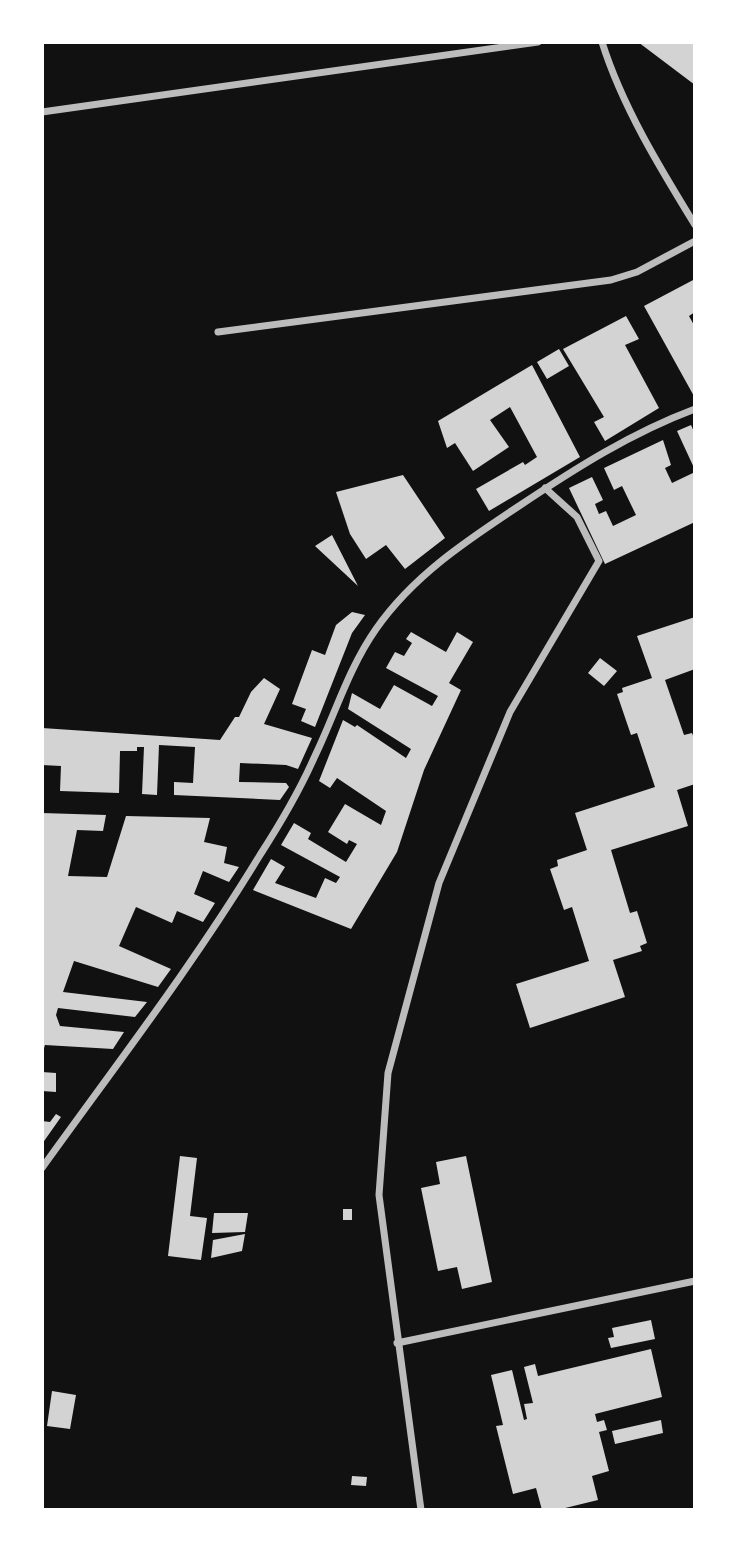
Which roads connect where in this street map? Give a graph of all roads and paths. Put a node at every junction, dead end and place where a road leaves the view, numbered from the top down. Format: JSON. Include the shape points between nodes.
{"nodes":[{"id":1,"x":538,"y":42,"type":"edge"},
{"id":2,"x":602,"y":42,"type":"edge"},
{"id":3,"x":42,"y":112,"type":"edge"},
{"id":4,"x":695,"y":225,"type":"edge"},
{"id":5,"x":695,"y":241,"type":"edge"},
{"id":6,"x":218,"y":332,"type":"dead end"},
{"id":7,"x":695,"y":409,"type":"edge"},
{"id":8,"x":545,"y":488,"type":"junction"},
{"id":9,"x":42,"y":1168,"type":"edge"},
{"id":10,"x":695,"y":1281,"type":"edge"},
{"id":11,"x":397,"y":1343,"type":"junction"},
{"id":12,"x":421,"y":1510,"type":"edge"}],
"edges":[{"from":1,"to":3,"type":"street"},
{"from":2,"to":4,"type":"street","via":[[648,142]]},
{"from":5,"to":6,"type":"street","via":[[637,272],[611,280]]},
{"from":7,"to":8,"type":"street","via":[[602,452]]},
{"from":8,"to":9,"type":"street","via":[[425,572],[376,628],[348,675],[315,757],[266,847],[206,940]]},
{"from":8,"to":11,"type":"street","via":[[577,517],[599,561],[510,712],[439,883],[388,1073],[379,1195]]},
{"from":10,"to":11,"type":"street"},
{"from":11,"to":12,"type":"street"}]}
